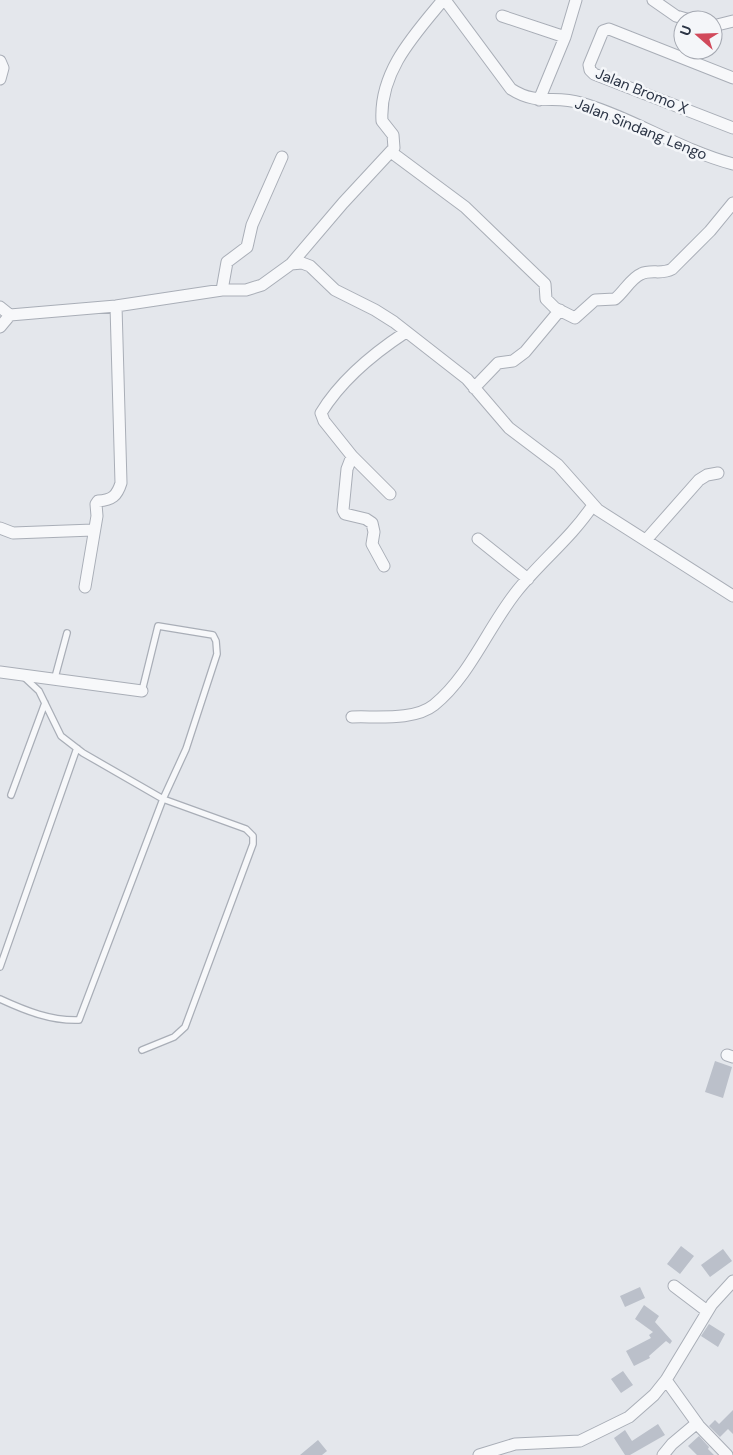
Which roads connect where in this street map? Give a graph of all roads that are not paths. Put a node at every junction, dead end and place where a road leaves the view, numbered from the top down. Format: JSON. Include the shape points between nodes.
{"nodes":[{"id":1,"x":444,"y":0,"type":"edge"},
{"id":2,"x":576,"y":0,"type":"edge"},
{"id":3,"x":652,"y":0,"type":"edge"},
{"id":4,"x":673,"y":14,"type":"edge"},
{"id":5,"x":502,"y":16,"type":"dead end"},
{"id":6,"x":565,"y":37,"type":"junction"},
{"id":7,"x":0,"y":61,"type":"edge"},
{"id":8,"x":733,"y":78,"type":"edge"},
{"id":9,"x":0,"y":79,"type":"edge"},
{"id":10,"x":539,"y":100,"type":"junction"},
{"id":11,"x":733,"y":128,"type":"edge"},
{"id":12,"x":391,"y":152,"type":"junction"},
{"id":13,"x":282,"y":157,"type":"dead end"},
{"id":14,"x":733,"y":164,"type":"edge"},
{"id":15,"x":733,"y":202,"type":"edge"},
{"id":16,"x":291,"y":264,"type":"junction"},
{"id":17,"x":222,"y":290,"type":"junction"},
{"id":18,"x":116,"y":306,"type":"junction"},
{"id":19,"x":0,"y":307,"type":"edge"},
{"id":20,"x":560,"y":310,"type":"junction"},
{"id":21,"x":10,"y":316,"type":"junction"},
{"id":22,"x":0,"y":327,"type":"edge"},
{"id":23,"x":406,"y":332,"type":"junction"},
{"id":24,"x":474,"y":388,"type":"junction"},
{"id":25,"x":352,"y":456,"type":"junction"},
{"id":26,"x":718,"y":473,"type":"dead end"},
{"id":27,"x":390,"y":494,"type":"dead end"},
{"id":28,"x":593,"y":506,"type":"junction"},
{"id":29,"x":0,"y":528,"type":"edge"},
{"id":30,"x":93,"y":530,"type":"junction"},
{"id":31,"x":478,"y":539,"type":"dead end"},
{"id":32,"x":646,"y":540,"type":"junction"},
{"id":33,"x":384,"y":566,"type":"dead end"},
{"id":34,"x":528,"y":579,"type":"junction"},
{"id":35,"x":85,"y":587,"type":"dead end"},
{"id":36,"x":733,"y":596,"type":"edge"},
{"id":37,"x":67,"y":633,"type":"dead end"},
{"id":38,"x":0,"y":672,"type":"edge"},
{"id":39,"x":24,"y":677,"type":"junction"},
{"id":40,"x":54,"y":681,"type":"junction"},
{"id":41,"x":142,"y":691,"type":"joint"},
{"id":42,"x":45,"y":703,"type":"junction"},
{"id":43,"x":352,"y":717,"type":"dead end"},
{"id":44,"x":77,"y":748,"type":"junction"},
{"id":45,"x":11,"y":795,"type":"dead end"},
{"id":46,"x":163,"y":799,"type":"junction"},
{"id":47,"x":0,"y":967,"type":"edge"},
{"id":48,"x":0,"y":999,"type":"edge"},
{"id":49,"x":142,"y":1050,"type":"dead end"},
{"id":50,"x":733,"y":1281,"type":"edge"},
{"id":51,"x":674,"y":1286,"type":"dead end"},
{"id":52,"x":708,"y":1312,"type":"junction"},
{"id":53,"x":666,"y":1380,"type":"junction"},
{"id":54,"x":697,"y":1423,"type":"junction"},
{"id":55,"x":517,"y":1450,"type":"edge"},
{"id":56,"x":479,"y":1455,"type":"edge"},
{"id":57,"x":662,"y":1455,"type":"edge"},
{"id":58,"x":727,"y":1455,"type":"edge"}],
"edges":[{"from":1,"to":10,"type":"street","name":"Jalan Sindang Lengo","via":[[511,89]]},
{"from":1,"to":12,"type":"street","via":[[405,47],[386,89],[382,121],[393,135],[395,142]]},
{"from":2,"to":6,"type":"street"},
{"from":3,"to":4,"type":"street"},
{"from":5,"to":6,"type":"street"},
{"from":6,"to":10,"type":"street"},
{"from":7,"to":9,"type":"street","via":[[3,68]]},
{"from":8,"to":11,"type":"street","name":"Jalan Bromo X","via":[[612,29],[602,31],[589,65],[594,74]]},
{"from":10,"to":14,"type":"street","name":"Jalan Sindang Lengo","via":[[581,102]]},
{"from":12,"to":16,"type":"street"},
{"from":12,"to":20,"type":"street","via":[[473,215],[545,284],[546,299]]},
{"from":13,"to":17,"type":"street","via":[[252,225],[247,247],[227,262]]},
{"from":15,"to":20,"type":"street","via":[[710,231],[672,269],[638,275],[615,299],[595,300],[579,316],[570,317]]},
{"from":16,"to":17,"type":"street","via":[[255,288]]},
{"from":16,"to":23,"type":"street","via":[[310,266],[335,290],[382,314]]},
{"from":17,"to":18,"type":"street"},
{"from":18,"to":21,"type":"street"},
{"from":18,"to":30,"type":"street","via":[[121,483],[113,498],[98,501]]},
{"from":19,"to":21,"type":"street"},
{"from":20,"to":24,"type":"street","via":[[524,352],[513,361],[498,362]]},
{"from":21,"to":22,"type":"street"},
{"from":23,"to":24,"type":"street"},
{"from":23,"to":25,"type":"street","via":[[365,363],[321,413]]},
{"from":24,"to":28,"type":"street","via":[[509,428],[570,476]]},
{"from":25,"to":27,"type":"street"},
{"from":25,"to":33,"type":"street","via":[[347,469],[343,510],[345,514],[366,518],[372,523],[372,544]]},
{"from":26,"to":32,"type":"street","via":[[699,480]]},
{"from":28,"to":32,"type":"street"},
{"from":28,"to":34,"type":"street","via":[[579,527]]},
{"from":29,"to":30,"type":"street","via":[[13,533]]},
{"from":30,"to":35,"type":"street"},
{"from":31,"to":34,"type":"street"},
{"from":32,"to":36,"type":"street"},
{"from":34,"to":43,"type":"street","via":[[502,610],[460,676],[433,705],[420,712],[403,715]]},
{"from":37,"to":40,"type":"lane"},
{"from":38,"to":39,"type":"street"},
{"from":39,"to":40,"type":"street"},
{"from":39,"to":42,"type":"lane","via":[[40,691]]},
{"from":40,"to":41,"type":"street"},
{"from":41,"to":46,"type":"lane","via":[[158,626],[213,635],[217,654],[186,749]]},
{"from":42,"to":44,"type":"lane","via":[[61,736]]},
{"from":42,"to":45,"type":"lane"},
{"from":44,"to":46,"type":"lane"},
{"from":44,"to":47,"type":"lane"},
{"from":46,"to":48,"type":"lane","via":[[79,1020],[62,1021],[34,1014]]},
{"from":46,"to":49,"type":"lane","via":[[246,829],[253,836],[253,844],[186,1027],[174,1037]]},
{"from":50,"to":52,"type":"street"},
{"from":51,"to":52,"type":"street"},
{"from":52,"to":53,"type":"street"},
{"from":53,"to":54,"type":"street"},
{"from":53,"to":55,"type":"street","via":[[629,1417],[580,1441]]},
{"from":54,"to":57,"type":"street"},
{"from":54,"to":58,"type":"street"},
{"from":55,"to":56,"type":"street"}]}
